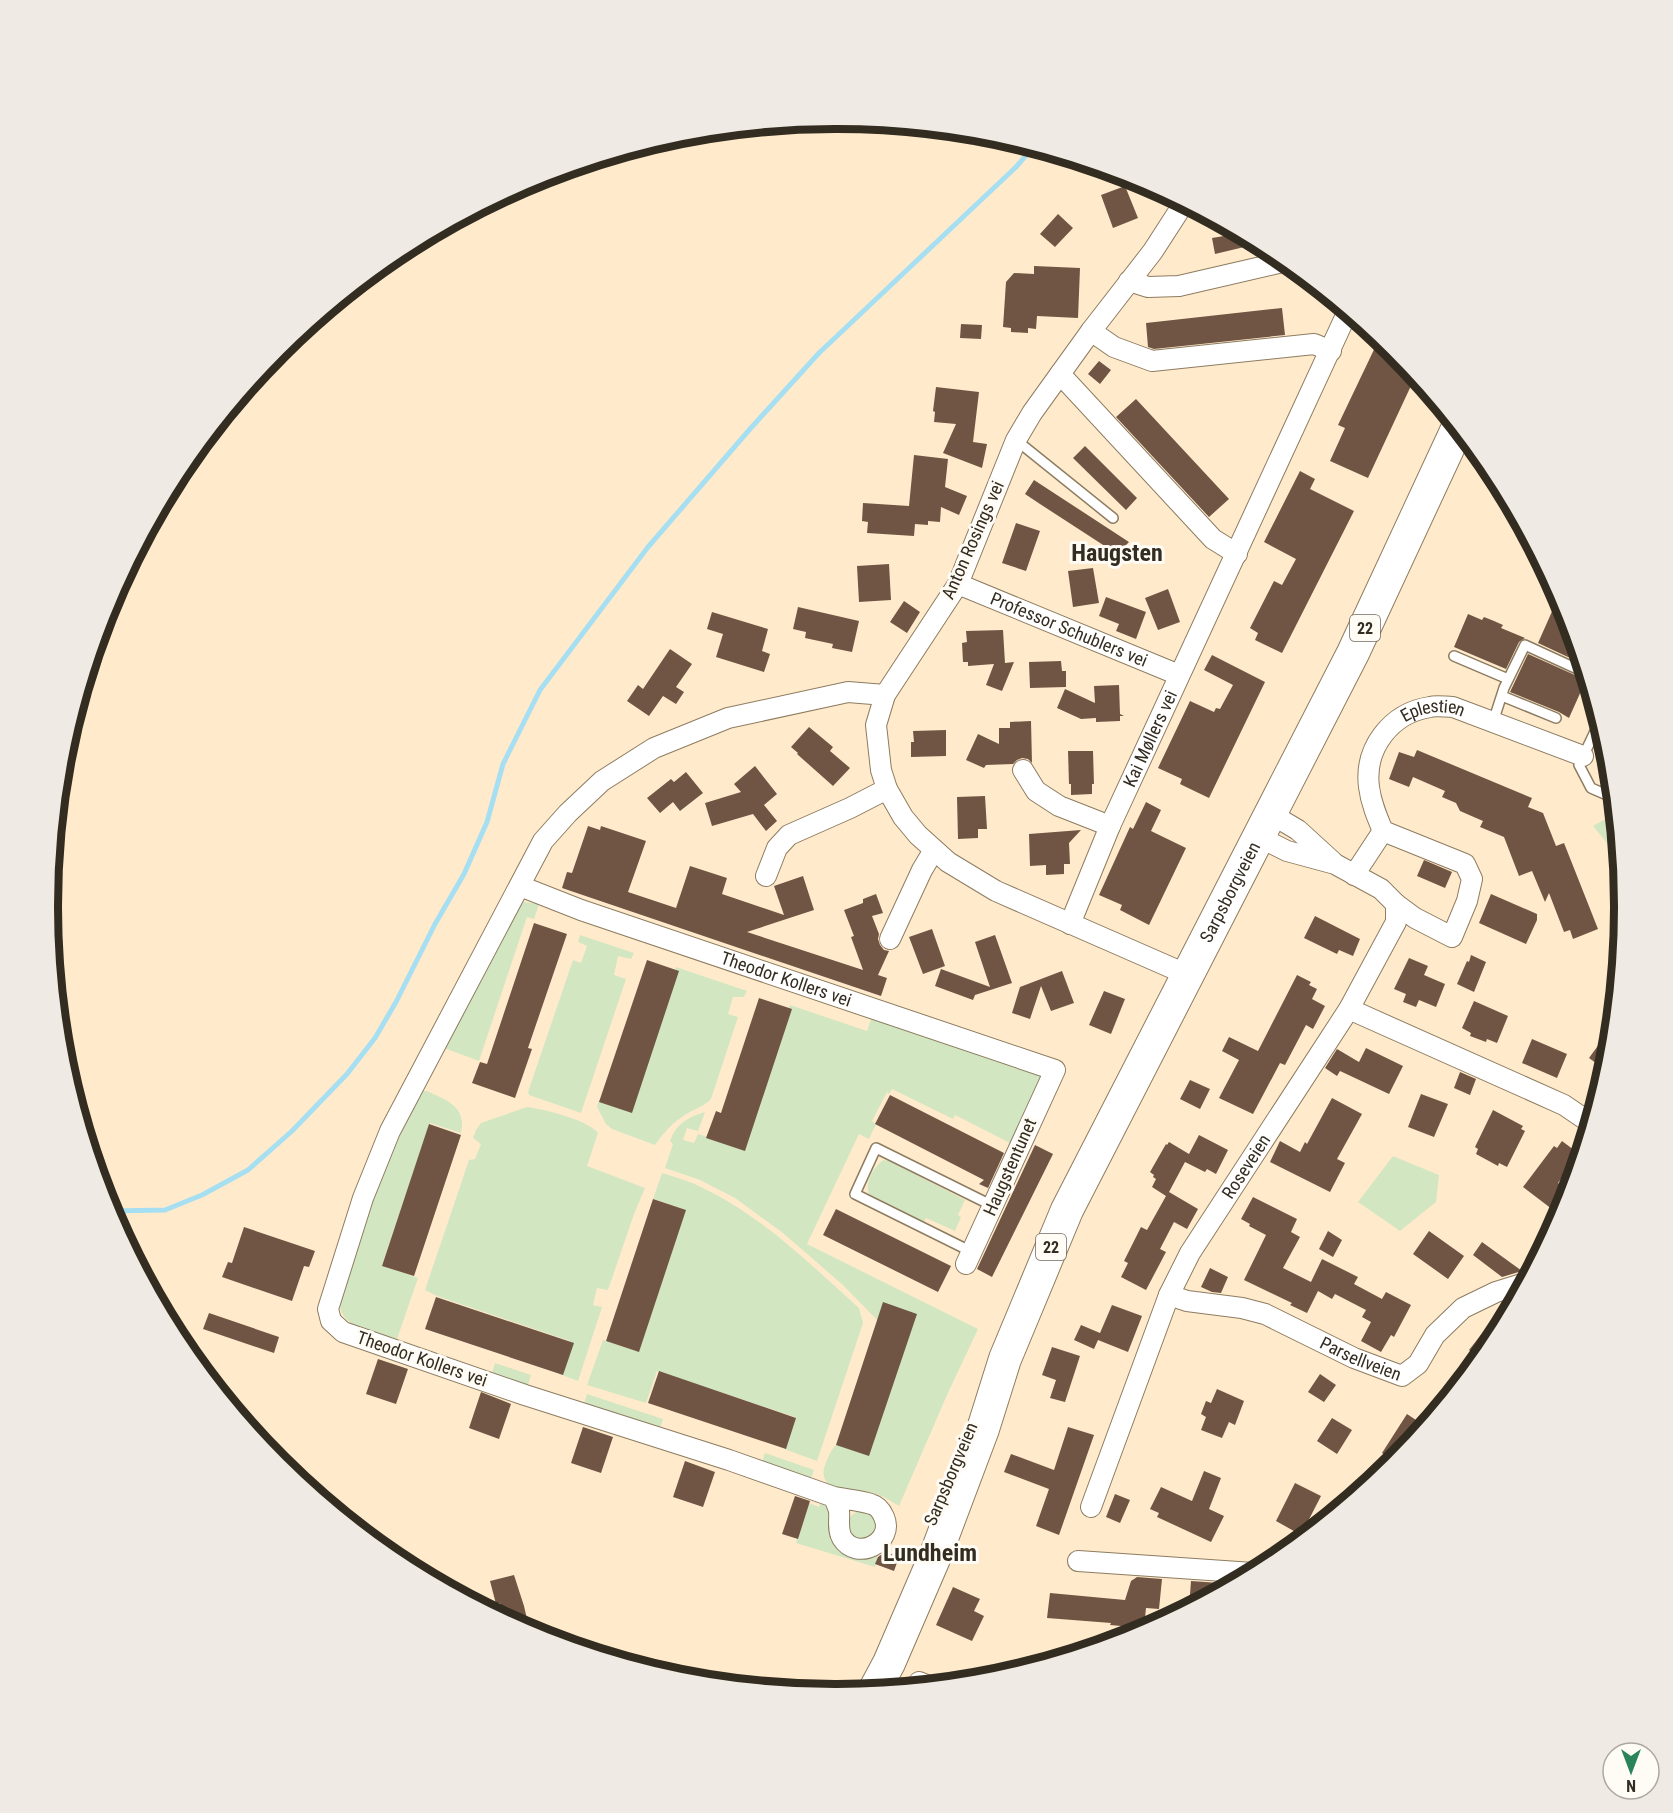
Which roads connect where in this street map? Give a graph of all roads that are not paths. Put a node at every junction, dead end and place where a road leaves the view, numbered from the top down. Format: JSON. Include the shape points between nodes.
{"nodes":[{"id":1,"x":1180,"y":209,"type":"edge"},
{"id":2,"x":1275,"y":264,"type":"edge"},
{"id":3,"x":1129,"y":281,"type":"junction"},
{"id":4,"x":1345,"y":318,"type":"edge"},
{"id":5,"x":1091,"y":331,"type":"junction"},
{"id":6,"x":1331,"y":351,"type":"junction"},
{"id":7,"x":1060,"y":374,"type":"junction"},
{"id":8,"x":1455,"y":434,"type":"edge"},
{"id":9,"x":1016,"y":440,"type":"junction"},
{"id":10,"x":1113,"y":518,"type":"dead end"},
{"id":11,"x":1237,"y":554,"type":"junction"},
{"id":12,"x":957,"y":584,"type":"junction"},
{"id":13,"x":1454,"y":656,"type":"dead end"},
{"id":14,"x":1577,"y":670,"type":"edge"},
{"id":15,"x":1179,"y":675,"type":"junction"},
{"id":16,"x":1508,"y":679,"type":"junction"},
{"id":17,"x":885,"y":695,"type":"junction"},
{"id":18,"x":1502,"y":696,"type":"junction"},
{"id":19,"x":1556,"y":718,"type":"dead end"},
{"id":20,"x":1493,"y":722,"type":"junction"},
{"id":21,"x":1596,"y":738,"type":"edge"},
{"id":22,"x":1583,"y":756,"type":"junction"},
{"id":23,"x":1023,"y":770,"type":"dead end"},
{"id":24,"x":887,"y":789,"type":"junction"},
{"id":25,"x":1606,"y":795,"type":"edge"},
{"id":26,"x":1110,"y":826,"type":"junction"},
{"id":27,"x":1265,"y":826,"type":"junction"},
{"id":28,"x":1383,"y":831,"type":"junction"},
{"id":29,"x":934,"y":850,"type":"junction"},
{"id":30,"x":1354,"y":875,"type":"junction"},
{"id":31,"x":766,"y":876,"type":"dead end"},
{"id":32,"x":520,"y":886,"type":"junction"},
{"id":33,"x":1396,"y":904,"type":"junction"},
{"id":34,"x":1071,"y":924,"type":"junction"},
{"id":35,"x":890,"y":939,"type":"dead end"},
{"id":36,"x":1188,"y":975,"type":"junction"},
{"id":37,"x":1349,"y":1009,"type":"junction"},
{"id":38,"x":1054,"y":1070,"type":"joint"},
{"id":39,"x":1584,"y":1120,"type":"edge"},
{"id":40,"x":993,"y":1206,"type":"junction"},
{"id":41,"x":969,"y":1258,"type":"joint"},
{"id":42,"x":1516,"y":1285,"type":"edge"},
{"id":43,"x":1169,"y":1295,"type":"junction"},
{"id":44,"x":1005,"y":1359,"type":"junction"},
{"id":45,"x":834,"y":1497,"type":"dead end"},
{"id":46,"x":1091,"y":1508,"type":"dead end"},
{"id":47,"x":1078,"y":1561,"type":"dead end"},
{"id":48,"x":1237,"y":1573,"type":"edge"},
{"id":49,"x":868,"y":1683,"type":"edge"},
{"id":50,"x":878,"y":1683,"type":"edge"}],
"edges":[{"from":1,"to":3,"type":"street","name":"Anton Rosings vei"},
{"from":2,"to":3,"type":"street","via":[[1179,286],[1148,287]]},
{"from":3,"to":5,"type":"street","name":"Anton Rosings vei"},
{"from":4,"to":6,"type":"street","name":"Kai Møllers vei"},
{"from":5,"to":6,"type":"street","via":[[1114,348],[1152,361],[1314,344]]},
{"from":5,"to":7,"type":"street","name":"Anton Rosings vei"},
{"from":6,"to":11,"type":"street","name":"Kai Møllers vei"},
{"from":7,"to":9,"type":"street","name":"Anton Rosings vei"},
{"from":7,"to":11,"type":"street","via":[[1214,539]]},
{"from":8,"to":27,"type":"highway","name":"Sarpsborgveien","number":"22","via":[[1358,643]]},
{"from":9,"to":10,"type":"lane"},
{"from":9,"to":12,"type":"street","name":"Anton Rosings vei"},
{"from":11,"to":15,"type":"street","name":"Kai Møllers vei"},
{"from":12,"to":15,"type":"street","name":"Professor Schublers vei"},
{"from":12,"to":17,"type":"street","name":"Anton Rosings vei"},
{"from":13,"to":16,"type":"lane"},
{"from":14,"to":16,"type":"lane","via":[[1525,645]]},
{"from":15,"to":26,"type":"street","name":"Kai Møllers vei"},
{"from":16,"to":18,"type":"lane"},
{"from":17,"to":24,"type":"street","name":"Anton Rosings vei","via":[[876,725]]},
{"from":17,"to":32,"type":"street","name":"Theodor Kollers vei","via":[[848,692],[728,718],[654,748],[602,781],[568,813],[543,842]]},
{"from":18,"to":19,"type":"lane"},
{"from":18,"to":20,"type":"lane"},
{"from":20,"to":22,"type":"street","name":"Eplestien"},
{"from":20,"to":28,"type":"street","name":"Eplestien","via":[[1453,707],[1431,706],[1408,713],[1389,726],[1377,742],[1370,764],[1369,786]]},
{"from":21,"to":22,"type":"lane"},
{"from":22,"to":25,"type":"lane","via":[[1579,765],[1591,788]]},
{"from":23,"to":26,"type":"street","via":[[1036,791],[1059,806]]},
{"from":24,"to":29,"type":"street","name":"Anton Rosings vei","via":[[903,817]]},
{"from":24,"to":31,"type":"street","via":[[789,835],[777,848]]},
{"from":26,"to":34,"type":"street","name":"Kai Møllers vei"},
{"from":27,"to":30,"type":"street","via":[[1298,830],[1335,864]]},
{"from":27,"to":36,"type":"highway","name":"Sarpsborgveien","number":"22"},
{"from":28,"to":30,"type":"street"},
{"from":28,"to":33,"type":"street","via":[[1465,864],[1472,879],[1452,937]]},
{"from":29,"to":34,"type":"street","name":"Anton Rosings vei","via":[[996,891]]},
{"from":29,"to":35,"type":"street"},
{"from":30,"to":33,"type":"street","via":[[1381,889]]},
{"from":32,"to":38,"type":"street","name":"Theodor Kollers vei"},
{"from":32,"to":45,"type":"street","name":"Theodor Kollers vei","via":[[390,1131],[334,1287],[328,1309],[331,1321],[343,1332],[420,1359]]},
{"from":33,"to":37,"type":"street","name":"Roseveien","via":[[1396,922]]},
{"from":34,"to":36,"type":"street","name":"Anton Rosings vei"},
{"from":36,"to":44,"type":"highway","name":"Sarpsborgveien","number":"22","via":[[1067,1210]]},
{"from":37,"to":39,"type":"street","via":[[1564,1105]]},
{"from":37,"to":43,"type":"street","name":"Roseveien","via":[[1190,1253]]},
{"from":38,"to":40,"type":"street","name":"Haugstentunet"},
{"from":40,"to":41,"type":"street","name":"Haugstentunet"},
{"from":40,"to":41,"type":"lane","via":[[876,1148],[855,1194]]},
{"from":42,"to":43,"type":"street","name":"Parsellveien","via":[[1463,1308],[1435,1335],[1418,1364],[1402,1376],[1354,1358],[1265,1314]]},
{"from":43,"to":46,"type":"street","name":"Roseveien"},
{"from":44,"to":49,"type":"highway","name":"Sarpsborgveien","number":"22","via":[[970,1426]]},
{"from":44,"to":50,"type":"highway","name":"Sarpsborgveien","number":"22","via":[[936,1554]]},
{"from":47,"to":48,"type":"street"}]}
